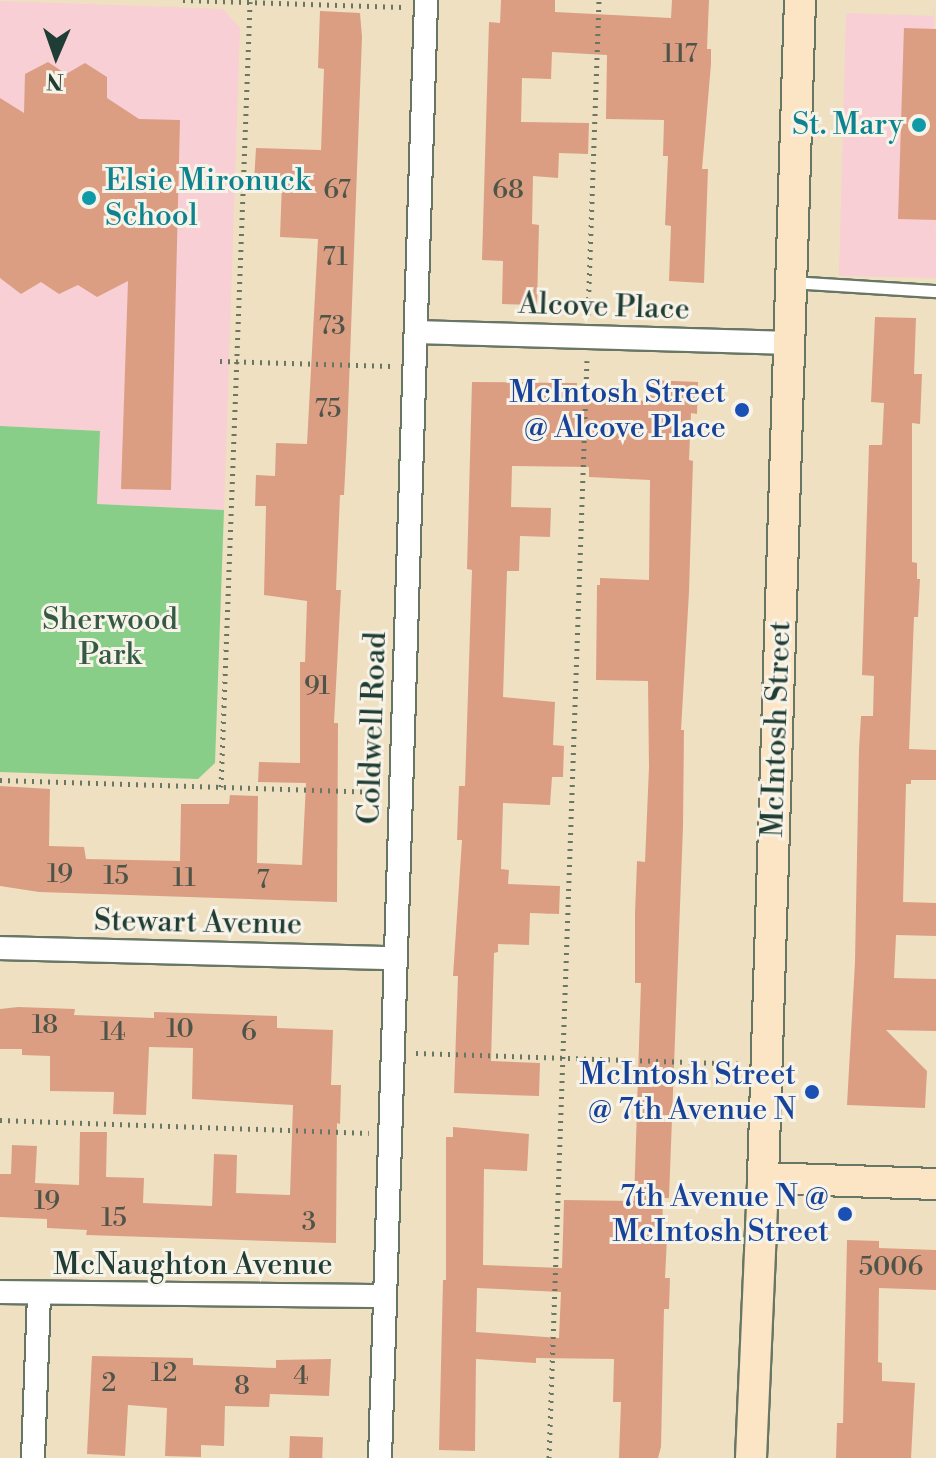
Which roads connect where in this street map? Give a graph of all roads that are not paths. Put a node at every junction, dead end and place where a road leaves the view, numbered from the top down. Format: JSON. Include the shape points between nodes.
{"nodes":[{"id":1,"x":800,"y":0,"type":"edge"},
{"id":2,"x":426,"y":4,"type":"edge"},
{"id":3,"x":791,"y":282,"type":"junction"},
{"id":4,"x":936,"y":291,"type":"edge"},
{"id":5,"x":418,"y":332,"type":"junction"},
{"id":6,"x":789,"y":343,"type":"junction"},
{"id":7,"x":0,"y":948,"type":"edge"},
{"id":8,"x":393,"y":958,"type":"junction"},
{"id":9,"x":763,"y":1178,"type":"junction"},
{"id":10,"x":936,"y":1184,"type":"edge"},
{"id":11,"x":0,"y":1292,"type":"edge"},
{"id":12,"x":39,"y":1293,"type":"junction"},
{"id":13,"x":385,"y":1296,"type":"junction"},
{"id":14,"x":33,"y":1458,"type":"edge"},
{"id":15,"x":380,"y":1458,"type":"edge"},
{"id":16,"x":751,"y":1458,"type":"edge"}],
"edges":[{"from":1,"to":3,"type":"street","name":"McIntosh Street"},
{"from":2,"to":5,"type":"street","name":"Coldwell Road"},
{"from":3,"to":4,"type":"lane"},
{"from":3,"to":6,"type":"street","name":"McIntosh Street"},
{"from":5,"to":6,"type":"street","name":"Alcove Place"},
{"from":5,"to":8,"type":"street","name":"Coldwell Road"},
{"from":6,"to":9,"type":"street","name":"McIntosh Street"},
{"from":7,"to":8,"type":"street","name":"Stewart Avenue"},
{"from":8,"to":13,"type":"street","name":"Coldwell Road"},
{"from":9,"to":10,"type":"street"},
{"from":9,"to":16,"type":"street","name":"McIntosh Street"},
{"from":11,"to":12,"type":"street","name":"McNaughton Avenue"},
{"from":12,"to":13,"type":"street","name":"McNaughton Avenue"},
{"from":12,"to":14,"type":"street"},
{"from":13,"to":15,"type":"street","name":"Coldwell Road"}]}
